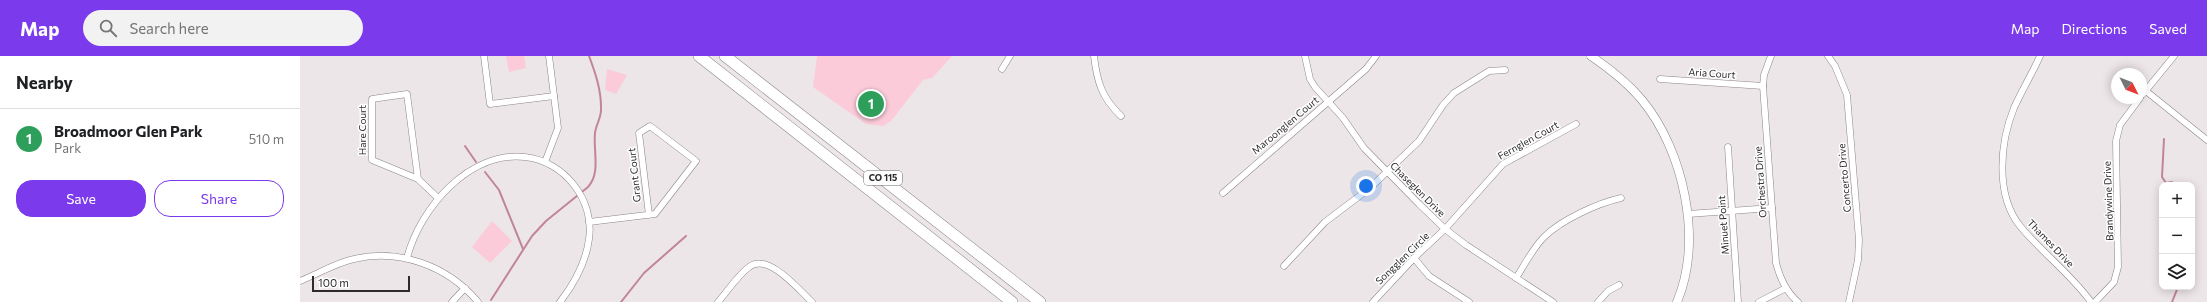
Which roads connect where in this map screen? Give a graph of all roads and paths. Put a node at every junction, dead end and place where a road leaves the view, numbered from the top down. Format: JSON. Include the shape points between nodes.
{"nodes":[{"id":1,"x":484,"y":56,"type":"edge"},
{"id":2,"x":549,"y":56,"type":"edge"},
{"id":3,"x":699,"y":56,"type":"edge"},
{"id":4,"x":725,"y":56,"type":"edge"},
{"id":5,"x":1010,"y":56,"type":"edge"},
{"id":6,"x":1094,"y":56,"type":"edge"},
{"id":7,"x":1305,"y":56,"type":"edge"},
{"id":8,"x":1376,"y":56,"type":"edge"},
{"id":9,"x":1591,"y":56,"type":"edge"},
{"id":10,"x":1771,"y":56,"type":"edge"},
{"id":11,"x":1828,"y":56,"type":"edge"},
{"id":12,"x":2040,"y":56,"type":"edge"},
{"id":13,"x":2174,"y":56,"type":"edge"},
{"id":14,"x":1002,"y":69,"type":"dead end"},
{"id":15,"x":1505,"y":70,"type":"dead end"},
{"id":16,"x":1660,"y":79,"type":"dead end"},
{"id":17,"x":1763,"y":86,"type":"junction"},
{"id":18,"x":2147,"y":90,"type":"edge"},
{"id":19,"x":2147,"y":92,"type":"edge"},
{"id":20,"x":554,"y":96,"type":"junction"},
{"id":21,"x":1328,"y":102,"type":"junction"},
{"id":22,"x":2136,"y":104,"type":"edge"},
{"id":23,"x":1121,"y":116,"type":"dead end"},
{"id":24,"x":1576,"y":124,"type":"dead end"},
{"id":25,"x":2207,"y":140,"type":"edge"},
{"id":26,"x":1728,"y":147,"type":"dead end"},
{"id":27,"x":545,"y":162,"type":"junction"},
{"id":28,"x":1386,"y":172,"type":"junction"},
{"id":29,"x":418,"y":179,"type":"junction"},
{"id":30,"x":1223,"y":193,"type":"dead end"},
{"id":31,"x":438,"y":198,"type":"junction"},
{"id":32,"x":1621,"y":198,"type":"dead end"},
{"id":33,"x":1772,"y":208,"type":"junction"},
{"id":34,"x":1732,"y":210,"type":"junction"},
{"id":35,"x":649,"y":214,"type":"junction"},
{"id":36,"x":1688,"y":214,"type":"junction"},
{"id":37,"x":589,"y":222,"type":"junction"},
{"id":38,"x":1445,"y":229,"type":"junction"},
{"id":39,"x":407,"y":258,"type":"junction"},
{"id":40,"x":1414,"y":258,"type":"junction"},
{"id":41,"x":1284,"y":266,"type":"dead end"},
{"id":42,"x":968,"y":268,"type":"junction"},
{"id":43,"x":1004,"y":273,"type":"junction"},
{"id":44,"x":1516,"y":278,"type":"junction"},
{"id":45,"x":300,"y":281,"type":"edge"},
{"id":46,"x":1619,"y":285,"type":"dead end"},
{"id":47,"x":465,"y":288,"type":"junction"},
{"id":48,"x":1786,"y":288,"type":"junction"},
{"id":49,"x":452,"y":302,"type":"edge"},
{"id":50,"x":478,"y":302,"type":"edge"},
{"id":51,"x":560,"y":302,"type":"edge"},
{"id":52,"x":718,"y":302,"type":"edge"},
{"id":53,"x":812,"y":302,"type":"edge"},
{"id":54,"x":1004,"y":302,"type":"edge"},
{"id":55,"x":1012,"y":302,"type":"edge"},
{"id":56,"x":1040,"y":302,"type":"edge"},
{"id":57,"x":1048,"y":302,"type":"edge"},
{"id":58,"x":1373,"y":302,"type":"edge"},
{"id":59,"x":1469,"y":302,"type":"edge"},
{"id":60,"x":1553,"y":302,"type":"edge"},
{"id":61,"x":1598,"y":302,"type":"edge"},
{"id":62,"x":1677,"y":302,"type":"edge"},
{"id":63,"x":1738,"y":302,"type":"edge"},
{"id":64,"x":1759,"y":302,"type":"edge"},
{"id":65,"x":1798,"y":302,"type":"edge"},
{"id":66,"x":1850,"y":302,"type":"edge"},
{"id":67,"x":2090,"y":302,"type":"edge"},
{"id":68,"x":2095,"y":302,"type":"edge"}],
"edges":[{"from":1,"to":20,"type":"street","via":[[490,104]]},
{"from":2,"to":20,"type":"street"},
{"from":3,"to":42,"type":"highway","number":"CO 115"},
{"from":4,"to":43,"type":"highway","number":"CO 115"},
{"from":5,"to":14,"type":"street"},
{"from":6,"to":23,"type":"street","via":[[1102,93]]},
{"from":7,"to":21,"type":"street","name":"Chaseglen Drive","via":[[1310,78]]},
{"from":8,"to":21,"type":"street","name":"Maroonglen Court","via":[[1366,70]]},
{"from":9,"to":36,"type":"street","via":[[1630,87],[1653,115],[1673,154],[1682,179]]},
{"from":10,"to":17,"type":"street","name":"Orchestra Drive"},
{"from":11,"to":66,"type":"street","name":"Concerto Drive","via":[[1848,95],[1859,240]]},
{"from":12,"to":67,"type":"street","name":"Thames Drive","via":[[2009,125],[2003,158],[2004,192],[2019,224],[2081,288]]},
{"from":13,"to":18,"type":"street","name":"Brandywine Drive"},
{"from":15,"to":28,"type":"street","via":[[1489,71],[1454,93],[1419,141]]},
{"from":16,"to":17,"type":"street","name":"Aria Court"},
{"from":17,"to":33,"type":"street","name":"Orchestra Drive"},
{"from":19,"to":25,"type":"street"},
{"from":20,"to":27,"type":"street","via":[[558,128]]},
{"from":21,"to":28,"type":"street","name":"Chaseglen Drive"},
{"from":21,"to":30,"type":"street","name":"Maroonglen Court"},
{"from":22,"to":68,"type":"street","name":"Brandywine Drive","via":[[2120,125],[2116,141],[2119,253],[2116,274],[2110,288]]},
{"from":24,"to":38,"type":"street","name":"Fernglen Court","via":[[1504,164]]},
{"from":26,"to":34,"type":"street","name":"Minuet Point"},
{"from":27,"to":31,"type":"street","via":[[518,156],[494,161],[464,176]]},
{"from":27,"to":37,"type":"street","via":[[574,184],[582,198]]},
{"from":28,"to":38,"type":"street","name":"Chaseglen Drive"},
{"from":28,"to":41,"type":"street","via":[[1354,202],[1325,222]]},
{"from":29,"to":29,"type":"street","name":"Hare Court","via":[[407,94],[372,99],[372,160]]},
{"from":29,"to":31,"type":"street","name":"Hare Court"},
{"from":31,"to":39,"type":"street","via":[[418,228]]},
{"from":32,"to":44,"type":"street","via":[[1607,201],[1551,231],[1538,244]]},
{"from":33,"to":34,"type":"street"},
{"from":33,"to":48,"type":"street","name":"Orchestra Drive","via":[[1776,263],[1779,276]]},
{"from":34,"to":36,"type":"street"},
{"from":34,"to":63,"type":"street","name":"Minuet Point"},
{"from":35,"to":35,"type":"street","name":"Grant Court","via":[[655,214],[696,161],[650,126],[640,133]]},
{"from":35,"to":37,"type":"street","name":"Grant Court"},
{"from":36,"to":62,"type":"street","via":[[1687,261]]},
{"from":37,"to":51,"type":"street","via":[[589,239],[583,263],[572,286]]},
{"from":38,"to":40,"type":"street","name":"Songglen Circle"},
{"from":38,"to":44,"type":"street","name":"Chaseglen Drive"},
{"from":39,"to":45,"type":"street","via":[[372,256],[353,259]]},
{"from":39,"to":47,"type":"street","via":[[440,271]]},
{"from":40,"to":58,"type":"street","name":"Songglen Circle"},
{"from":40,"to":59,"type":"street","via":[[1429,276]]},
{"from":42,"to":54,"type":"highway"},
{"from":42,"to":55,"type":"highway","number":"CO 115"},
{"from":43,"to":56,"type":"highway","number":"CO 115"},
{"from":43,"to":57,"type":"highway"},
{"from":44,"to":60,"type":"street","name":"Chaseglen Drive"},
{"from":46,"to":61,"type":"street","via":[[1608,291]]},
{"from":47,"to":49,"type":"street"},
{"from":47,"to":50,"type":"street"},
{"from":48,"to":64,"type":"street"},
{"from":48,"to":65,"type":"street","name":"Orchestra Drive"},
{"from":52,"to":53,"type":"street","via":[[749,267],[764,264],[777,270]]}]}
